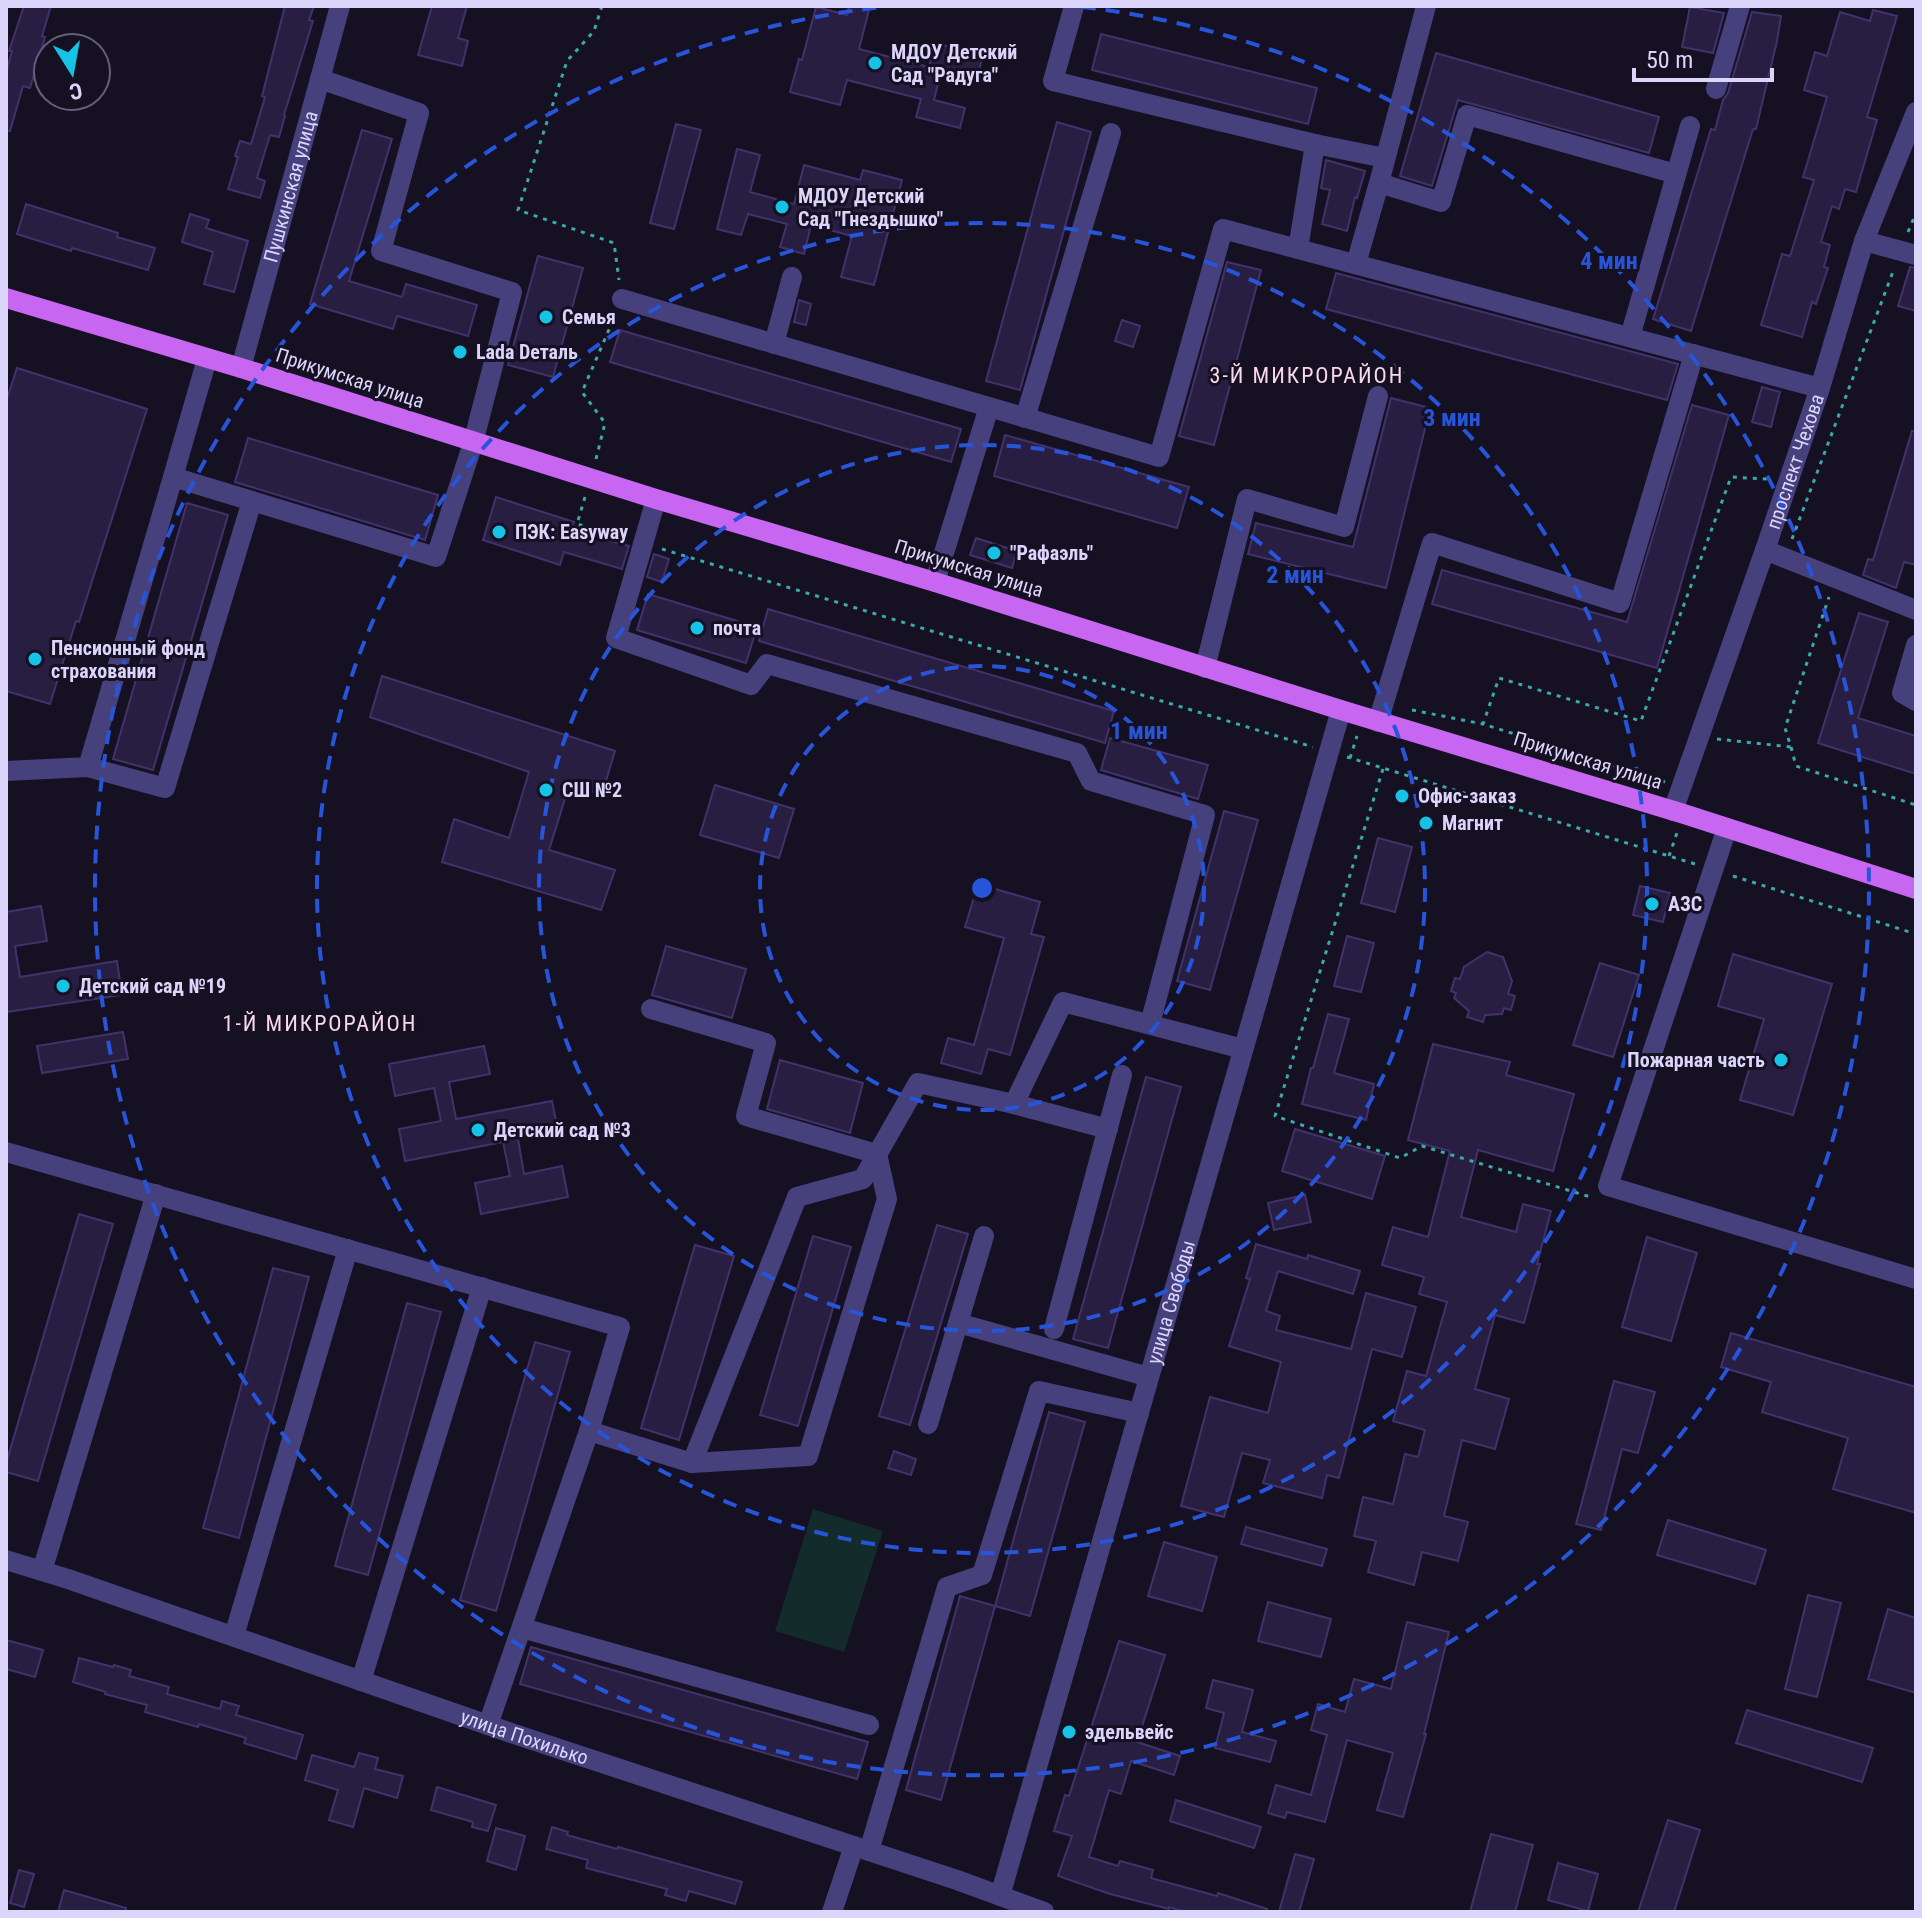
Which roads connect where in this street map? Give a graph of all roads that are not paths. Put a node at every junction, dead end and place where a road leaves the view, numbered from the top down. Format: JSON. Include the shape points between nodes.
{"nodes":[{"id":1,"x":340,"y":6,"type":"edge"},
{"id":2,"x":1074,"y":6,"type":"edge"},
{"id":3,"x":1407,"y":6,"type":"edge"},
{"id":4,"x":1426,"y":6,"type":"edge"},
{"id":5,"x":1437,"y":6,"type":"edge"},
{"id":6,"x":1740,"y":6,"type":"edge"},
{"id":7,"x":320,"y":79,"type":"junction"},
{"id":8,"x":1716,"y":89,"type":"dead end"},
{"id":9,"x":1916,"y":112,"type":"edge"},
{"id":10,"x":1690,"y":126,"type":"dead end"},
{"id":11,"x":1111,"y":133,"type":"dead end"},
{"id":12,"x":1315,"y":144,"type":"junction"},
{"id":13,"x":1385,"y":158,"type":"junction"},
{"id":14,"x":1676,"y":174,"type":"junction"},
{"id":15,"x":1379,"y":183,"type":"junction"},
{"id":16,"x":1864,"y":241,"type":"junction"},
{"id":17,"x":1298,"y":249,"type":"junction"},
{"id":18,"x":1916,"y":255,"type":"edge"},
{"id":19,"x":1356,"y":264,"type":"junction"},
{"id":20,"x":792,"y":277,"type":"dead end"},
{"id":21,"x":6,"y":298,"type":"edge"},
{"id":22,"x":622,"y":299,"type":"dead end"},
{"id":23,"x":1630,"y":337,"type":"junction"},
{"id":24,"x":774,"y":344,"type":"junction"},
{"id":25,"x":1694,"y":354,"type":"junction"},
{"id":26,"x":207,"y":359,"type":"junction"},
{"id":27,"x":241,"y":368,"type":"junction"},
{"id":28,"x":1820,"y":388,"type":"junction"},
{"id":29,"x":1378,"y":396,"type":"dead end"},
{"id":30,"x":989,"y":407,"type":"junction"},
{"id":31,"x":1025,"y":418,"type":"junction"},
{"id":32,"x":473,"y":443,"type":"junction"},
{"id":33,"x":173,"y":477,"type":"junction"},
{"id":34,"x":656,"y":499,"type":"junction"},
{"id":35,"x":252,"y":501,"type":"junction"},
{"id":36,"x":1765,"y":550,"type":"junction"},
{"id":37,"x":935,"y":582,"type":"junction"},
{"id":38,"x":1916,"y":610,"type":"edge"},
{"id":39,"x":1916,"y":645,"type":"edge"},
{"id":40,"x":1205,"y":668,"type":"junction"},
{"id":41,"x":1916,"y":701,"type":"edge"},
{"id":42,"x":1341,"y":710,"type":"junction"},
{"id":43,"x":1378,"y":722,"type":"junction"},
{"id":44,"x":88,"y":767,"type":"junction"},
{"id":45,"x":6,"y":771,"type":"edge"},
{"id":46,"x":1673,"y":811,"type":"junction"},
{"id":47,"x":1727,"y":828,"type":"junction"},
{"id":48,"x":1916,"y":889,"type":"edge"},
{"id":49,"x":651,"y":1009,"type":"dead end"},
{"id":50,"x":1150,"y":1024,"type":"junction"},
{"id":51,"x":1243,"y":1049,"type":"junction"},
{"id":52,"x":1122,"y":1075,"type":"dead end"},
{"id":53,"x":1014,"y":1104,"type":"junction"},
{"id":54,"x":1108,"y":1129,"type":"junction"},
{"id":55,"x":6,"y":1152,"type":"edge"},
{"id":56,"x":877,"y":1154,"type":"junction"},
{"id":57,"x":156,"y":1194,"type":"junction"},
{"id":58,"x":984,"y":1236,"type":"dead end"},
{"id":59,"x":348,"y":1249,"type":"junction"},
{"id":60,"x":1916,"y":1279,"type":"edge"},
{"id":61,"x":482,"y":1287,"type":"junction"},
{"id":62,"x":958,"y":1323,"type":"junction"},
{"id":63,"x":1054,"y":1329,"type":"dead end"},
{"id":64,"x":1149,"y":1377,"type":"junction"},
{"id":65,"x":1139,"y":1413,"type":"junction"},
{"id":66,"x":928,"y":1424,"type":"dead end"},
{"id":67,"x":589,"y":1431,"type":"junction"},
{"id":68,"x":692,"y":1463,"type":"junction"},
{"id":69,"x":6,"y":1560,"type":"edge"},
{"id":70,"x":42,"y":1571,"type":"junction"},
{"id":71,"x":522,"y":1628,"type":"junction"},
{"id":72,"x":234,"y":1636,"type":"junction"},
{"id":73,"x":361,"y":1681,"type":"junction"},
{"id":74,"x":488,"y":1725,"type":"junction"},
{"id":75,"x":869,"y":1725,"type":"dead end"},
{"id":76,"x":862,"y":1848,"type":"junction"},
{"id":77,"x":1000,"y":1896,"type":"junction"},
{"id":78,"x":832,"y":1912,"type":"edge"},
{"id":79,"x":1044,"y":1912,"type":"edge"}],
"edges":[{"from":1,"to":7,"type":"street","name":"Пушкинская улица"},
{"from":2,"to":12,"type":"street","via":[[1053,81]]},
{"from":3,"to":4,"type":"street"},
{"from":4,"to":5,"type":"street"},
{"from":4,"to":13,"type":"street"},
{"from":6,"to":8,"type":"street"},
{"from":7,"to":27,"type":"street","name":"Пушкинская улица"},
{"from":7,"to":32,"type":"street","via":[[419,113],[381,251],[512,292]]},
{"from":9,"to":16,"type":"street","name":"проспект Чехова"},
{"from":10,"to":14,"type":"street"},
{"from":11,"to":31,"type":"street"},
{"from":12,"to":13,"type":"street"},
{"from":12,"to":17,"type":"street"},
{"from":13,"to":15,"type":"street"},
{"from":14,"to":15,"type":"street","via":[[1467,115],[1441,202]]},
{"from":14,"to":23,"type":"street"},
{"from":15,"to":19,"type":"street"},
{"from":16,"to":18,"type":"street"},
{"from":16,"to":28,"type":"street","name":"проспект Чехова"},
{"from":17,"to":19,"type":"street"},
{"from":17,"to":31,"type":"street","via":[[1223,229],[1159,457]]},
{"from":19,"to":23,"type":"street"},
{"from":20,"to":24,"type":"street"},
{"from":21,"to":26,"type":"main road","name":"Прикумская улица"},
{"from":22,"to":24,"type":"street"},
{"from":23,"to":25,"type":"street"},
{"from":24,"to":30,"type":"street"},
{"from":25,"to":28,"type":"street"},
{"from":25,"to":43,"type":"street","via":[[1620,603],[1432,543]]},
{"from":26,"to":27,"type":"main road","name":"Прикумская улица"},
{"from":26,"to":33,"type":"street"},
{"from":27,"to":32,"type":"main road","name":"Прикумская улица"},
{"from":28,"to":36,"type":"street","name":"проспект Чехова"},
{"from":29,"to":40,"type":"street","via":[[1344,527],[1247,499]]},
{"from":30,"to":31,"type":"street"},
{"from":30,"to":37,"type":"street"},
{"from":32,"to":34,"type":"main road","name":"Прикумская улица"},
{"from":32,"to":35,"type":"street","via":[[436,557]]},
{"from":33,"to":35,"type":"street"},
{"from":33,"to":44,"type":"street"},
{"from":34,"to":37,"type":"main road","name":"Прикумская улица"},
{"from":34,"to":50,"type":"street","via":[[616,638],[751,685],[767,664],[1077,753],[1091,781],[1205,815]]},
{"from":35,"to":44,"type":"street","via":[[165,788]]},
{"from":36,"to":38,"type":"street"},
{"from":36,"to":46,"type":"street","name":"проспект Чехова"},
{"from":37,"to":40,"type":"main road","name":"Прикумская улица"},
{"from":39,"to":41,"type":"street","via":[[1902,693]]},
{"from":40,"to":42,"type":"main road","name":"Прикумская улица"},
{"from":42,"to":43,"type":"main road","name":"Прикумская улица"},
{"from":42,"to":51,"type":"street","name":"улица Свободы"},
{"from":43,"to":46,"type":"main road","name":"Прикумская улица"},
{"from":44,"to":45,"type":"street"},
{"from":46,"to":47,"type":"main road","name":"Прикумская улица"},
{"from":47,"to":48,"type":"main road","name":"Прикумская улица"},
{"from":47,"to":60,"type":"street","via":[[1608,1186]]},
{"from":49,"to":56,"type":"street","via":[[766,1043],[746,1116]]},
{"from":50,"to":51,"type":"street"},
{"from":50,"to":53,"type":"street","via":[[1063,1002]]},
{"from":51,"to":64,"type":"street","name":"улица Свободы"},
{"from":52,"to":54,"type":"street"},
{"from":53,"to":54,"type":"street"},
{"from":53,"to":56,"type":"street","via":[[918,1083]]},
{"from":54,"to":63,"type":"street"},
{"from":55,"to":57,"type":"street"},
{"from":56,"to":68,"type":"street","via":[[863,1179],[797,1197]]},
{"from":56,"to":68,"type":"street","via":[[887,1199],[808,1456]]},
{"from":57,"to":59,"type":"street"},
{"from":57,"to":70,"type":"street"},
{"from":58,"to":62,"type":"street"},
{"from":59,"to":61,"type":"street"},
{"from":59,"to":72,"type":"street"},
{"from":61,"to":67,"type":"street","via":[[620,1327]]},
{"from":61,"to":73,"type":"street"},
{"from":62,"to":64,"type":"street"},
{"from":62,"to":66,"type":"street"},
{"from":64,"to":65,"type":"street","name":"улица Свободы"},
{"from":65,"to":76,"type":"street","via":[[1039,1391],[982,1575],[947,1587]]},
{"from":65,"to":77,"type":"street","name":"улица Свободы"},
{"from":67,"to":68,"type":"street"},
{"from":67,"to":71,"type":"street"},
{"from":69,"to":70,"type":"street","name":"улица Похилько"},
{"from":70,"to":72,"type":"street","name":"улица Похилько"},
{"from":71,"to":74,"type":"street"},
{"from":71,"to":75,"type":"street"},
{"from":72,"to":73,"type":"street","name":"улица Похилько"},
{"from":73,"to":74,"type":"street","name":"улица Похилько"},
{"from":74,"to":76,"type":"street","name":"улица Похилько"},
{"from":76,"to":77,"type":"street","name":"улица Похилько"},
{"from":76,"to":78,"type":"street"},
{"from":77,"to":79,"type":"street","name":"улица Похилько"}]}
